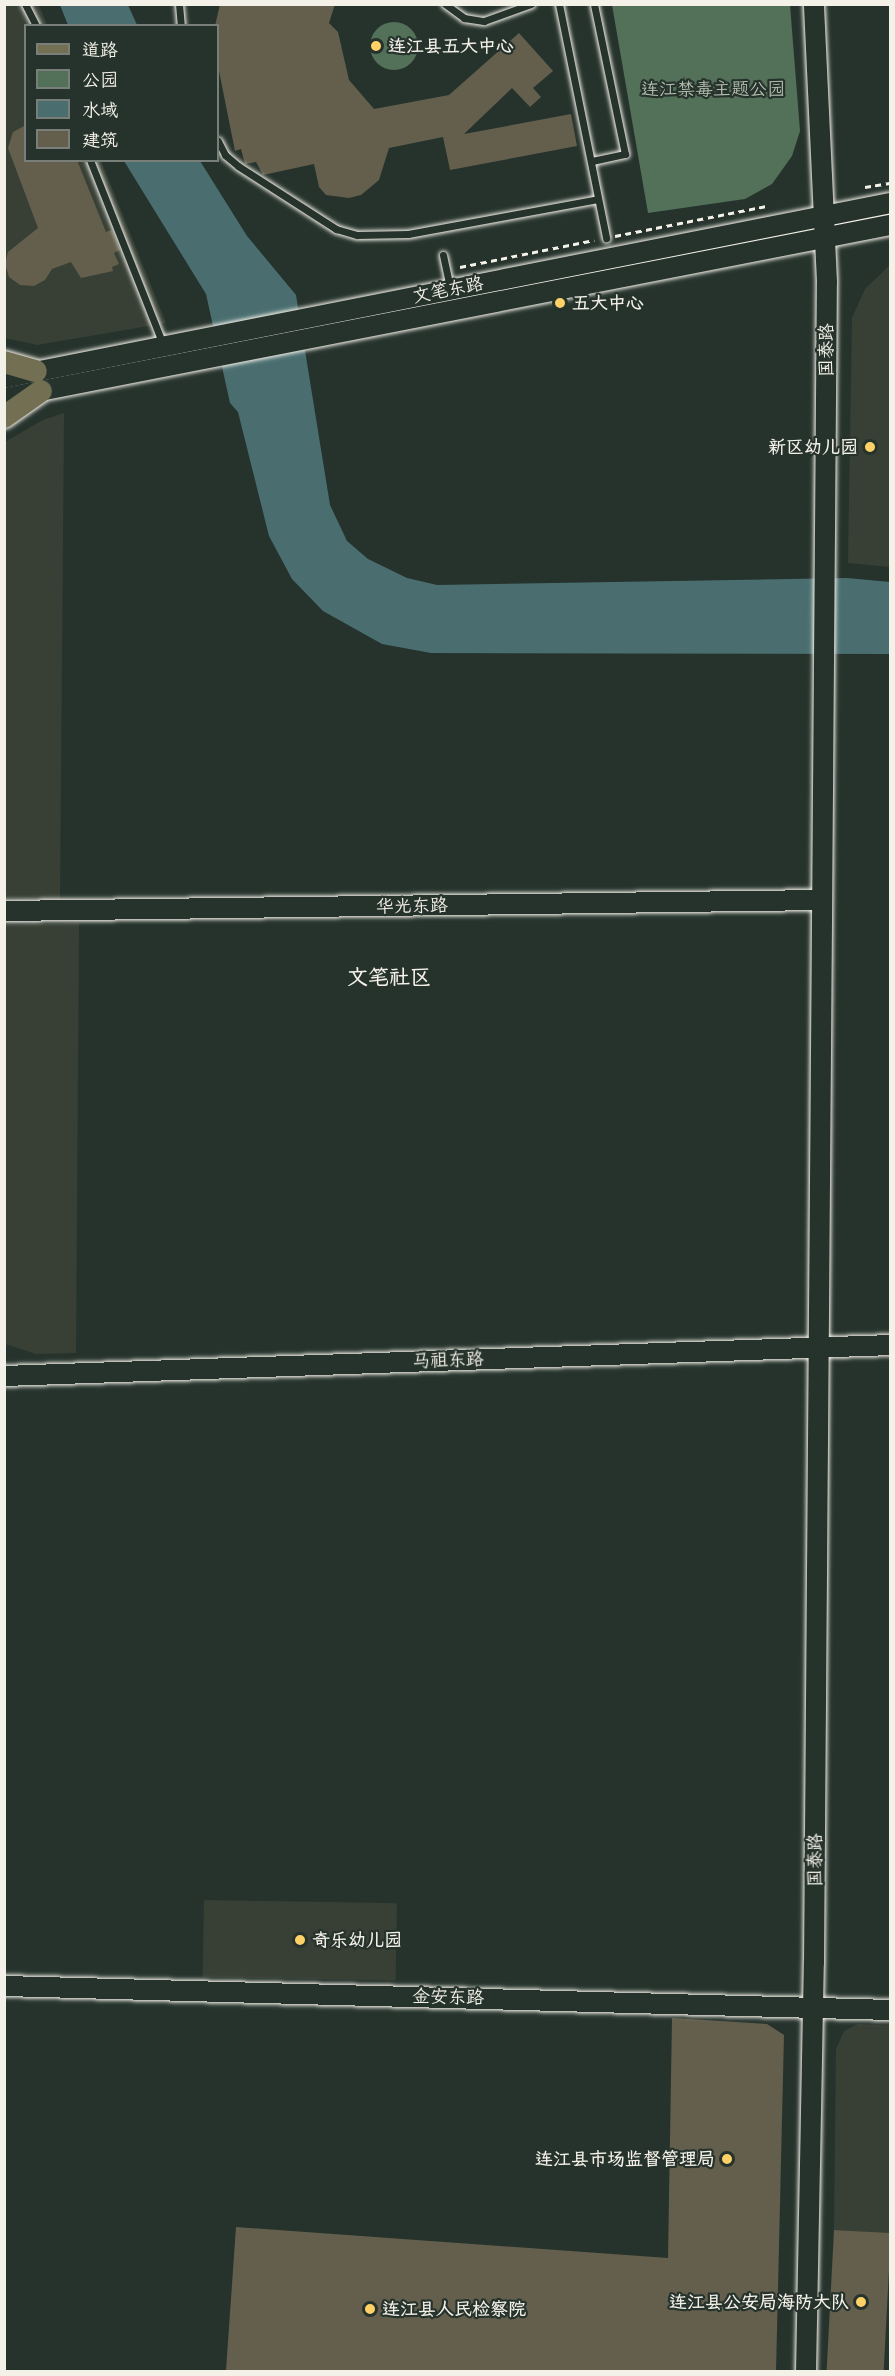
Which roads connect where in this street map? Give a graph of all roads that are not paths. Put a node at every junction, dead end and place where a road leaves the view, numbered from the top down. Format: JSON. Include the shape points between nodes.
{"nodes":[{"id":1,"x":25,"y":4,"type":"edge"},
{"id":2,"x":179,"y":4,"type":"edge"},
{"id":3,"x":445,"y":4,"type":"edge"},
{"id":4,"x":531,"y":4,"type":"edge"},
{"id":5,"x":559,"y":4,"type":"edge"},
{"id":6,"x":594,"y":4,"type":"edge"},
{"id":7,"x":814,"y":4,"type":"edge"},
{"id":8,"x":35,"y":24,"type":"edge"},
{"id":9,"x":181,"y":24,"type":"edge"},
{"id":10,"x":219,"y":143,"type":"edge"},
{"id":11,"x":592,"y":161,"type":"junction"},
{"id":12,"x":91,"y":162,"type":"edge"},
{"id":13,"x":598,"y":199,"type":"junction"},
{"id":14,"x":891,"y":203,"type":"edge"},
{"id":15,"x":824,"y":216,"type":"junction"},
{"id":16,"x":891,"y":225,"type":"edge"},
{"id":17,"x":606,"y":238,"type":"dead end"},
{"id":18,"x":825,"y":238,"type":"junction"},
{"id":19,"x":443,"y":255,"type":"dead end"},
{"id":20,"x":450,"y":290,"type":"junction"},
{"id":21,"x":164,"y":346,"type":"junction"},
{"id":22,"x":4,"y":363,"type":"edge"},
{"id":23,"x":4,"y":378,"type":"edge"},
{"id":24,"x":39,"y":381,"type":"junction"},
{"id":25,"x":4,"y":398,"type":"edge"},
{"id":26,"x":4,"y":417,"type":"edge"},
{"id":27,"x":819,"y":900,"type":"junction"},
{"id":28,"x":4,"y":911,"type":"edge"},
{"id":29,"x":891,"y":1345,"type":"edge"},
{"id":30,"x":817,"y":1348,"type":"junction"},
{"id":31,"x":4,"y":1376,"type":"edge"},
{"id":32,"x":4,"y":1986,"type":"edge"},
{"id":33,"x":813,"y":2007,"type":"junction"},
{"id":34,"x":891,"y":2010,"type":"edge"},
{"id":35,"x":806,"y":2372,"type":"edge"}],
"edges":[{"from":1,"to":8,"type":"lane"},
{"from":2,"to":9,"type":"lane"},
{"from":3,"to":4,"type":"lane","via":[[464,18],[484,21]]},
{"from":5,"to":11,"type":"lane"},
{"from":6,"to":11,"type":"lane","via":[[625,154]]},
{"from":7,"to":15,"type":"street","name":"国泰路"},
{"from":10,"to":13,"type":"lane","via":[[225,155],[238,166],[336,229],[357,235],[408,234]]},
{"from":11,"to":13,"type":"lane"},
{"from":12,"to":21,"type":"lane"},
{"from":13,"to":17,"type":"lane"},
{"from":14,"to":15,"type":"street","name":"文笔东路"},
{"from":15,"to":18,"type":"street","name":"国泰路"},
{"from":15,"to":20,"type":"street","name":"文笔东路"},
{"from":16,"to":18,"type":"street","name":"文笔东路"},
{"from":18,"to":24,"type":"street","name":"文笔东路","via":[[218,356]]},
{"from":18,"to":27,"type":"street","name":"国泰路"},
{"from":19,"to":20,"type":"lane"},
{"from":20,"to":21,"type":"street","name":"文笔东路"},
{"from":21,"to":24,"type":"street","name":"文笔东路"},
{"from":22,"to":24,"type":"main road"},
{"from":23,"to":24,"type":"street","name":"文笔东路"},
{"from":24,"to":25,"type":"street","name":"文笔东路"},
{"from":24,"to":26,"type":"main road"},
{"from":27,"to":28,"type":"street","name":"华光东路"},
{"from":27,"to":30,"type":"street","name":"国泰路"},
{"from":29,"to":30,"type":"street","name":"马祖东路"},
{"from":30,"to":31,"type":"street","name":"马祖东路"},
{"from":30,"to":33,"type":"street","name":"国泰路"},
{"from":32,"to":33,"type":"street","name":"金安东路"},
{"from":33,"to":34,"type":"street","name":"金安东路"},
{"from":33,"to":35,"type":"street","name":"国泰路"}]}
